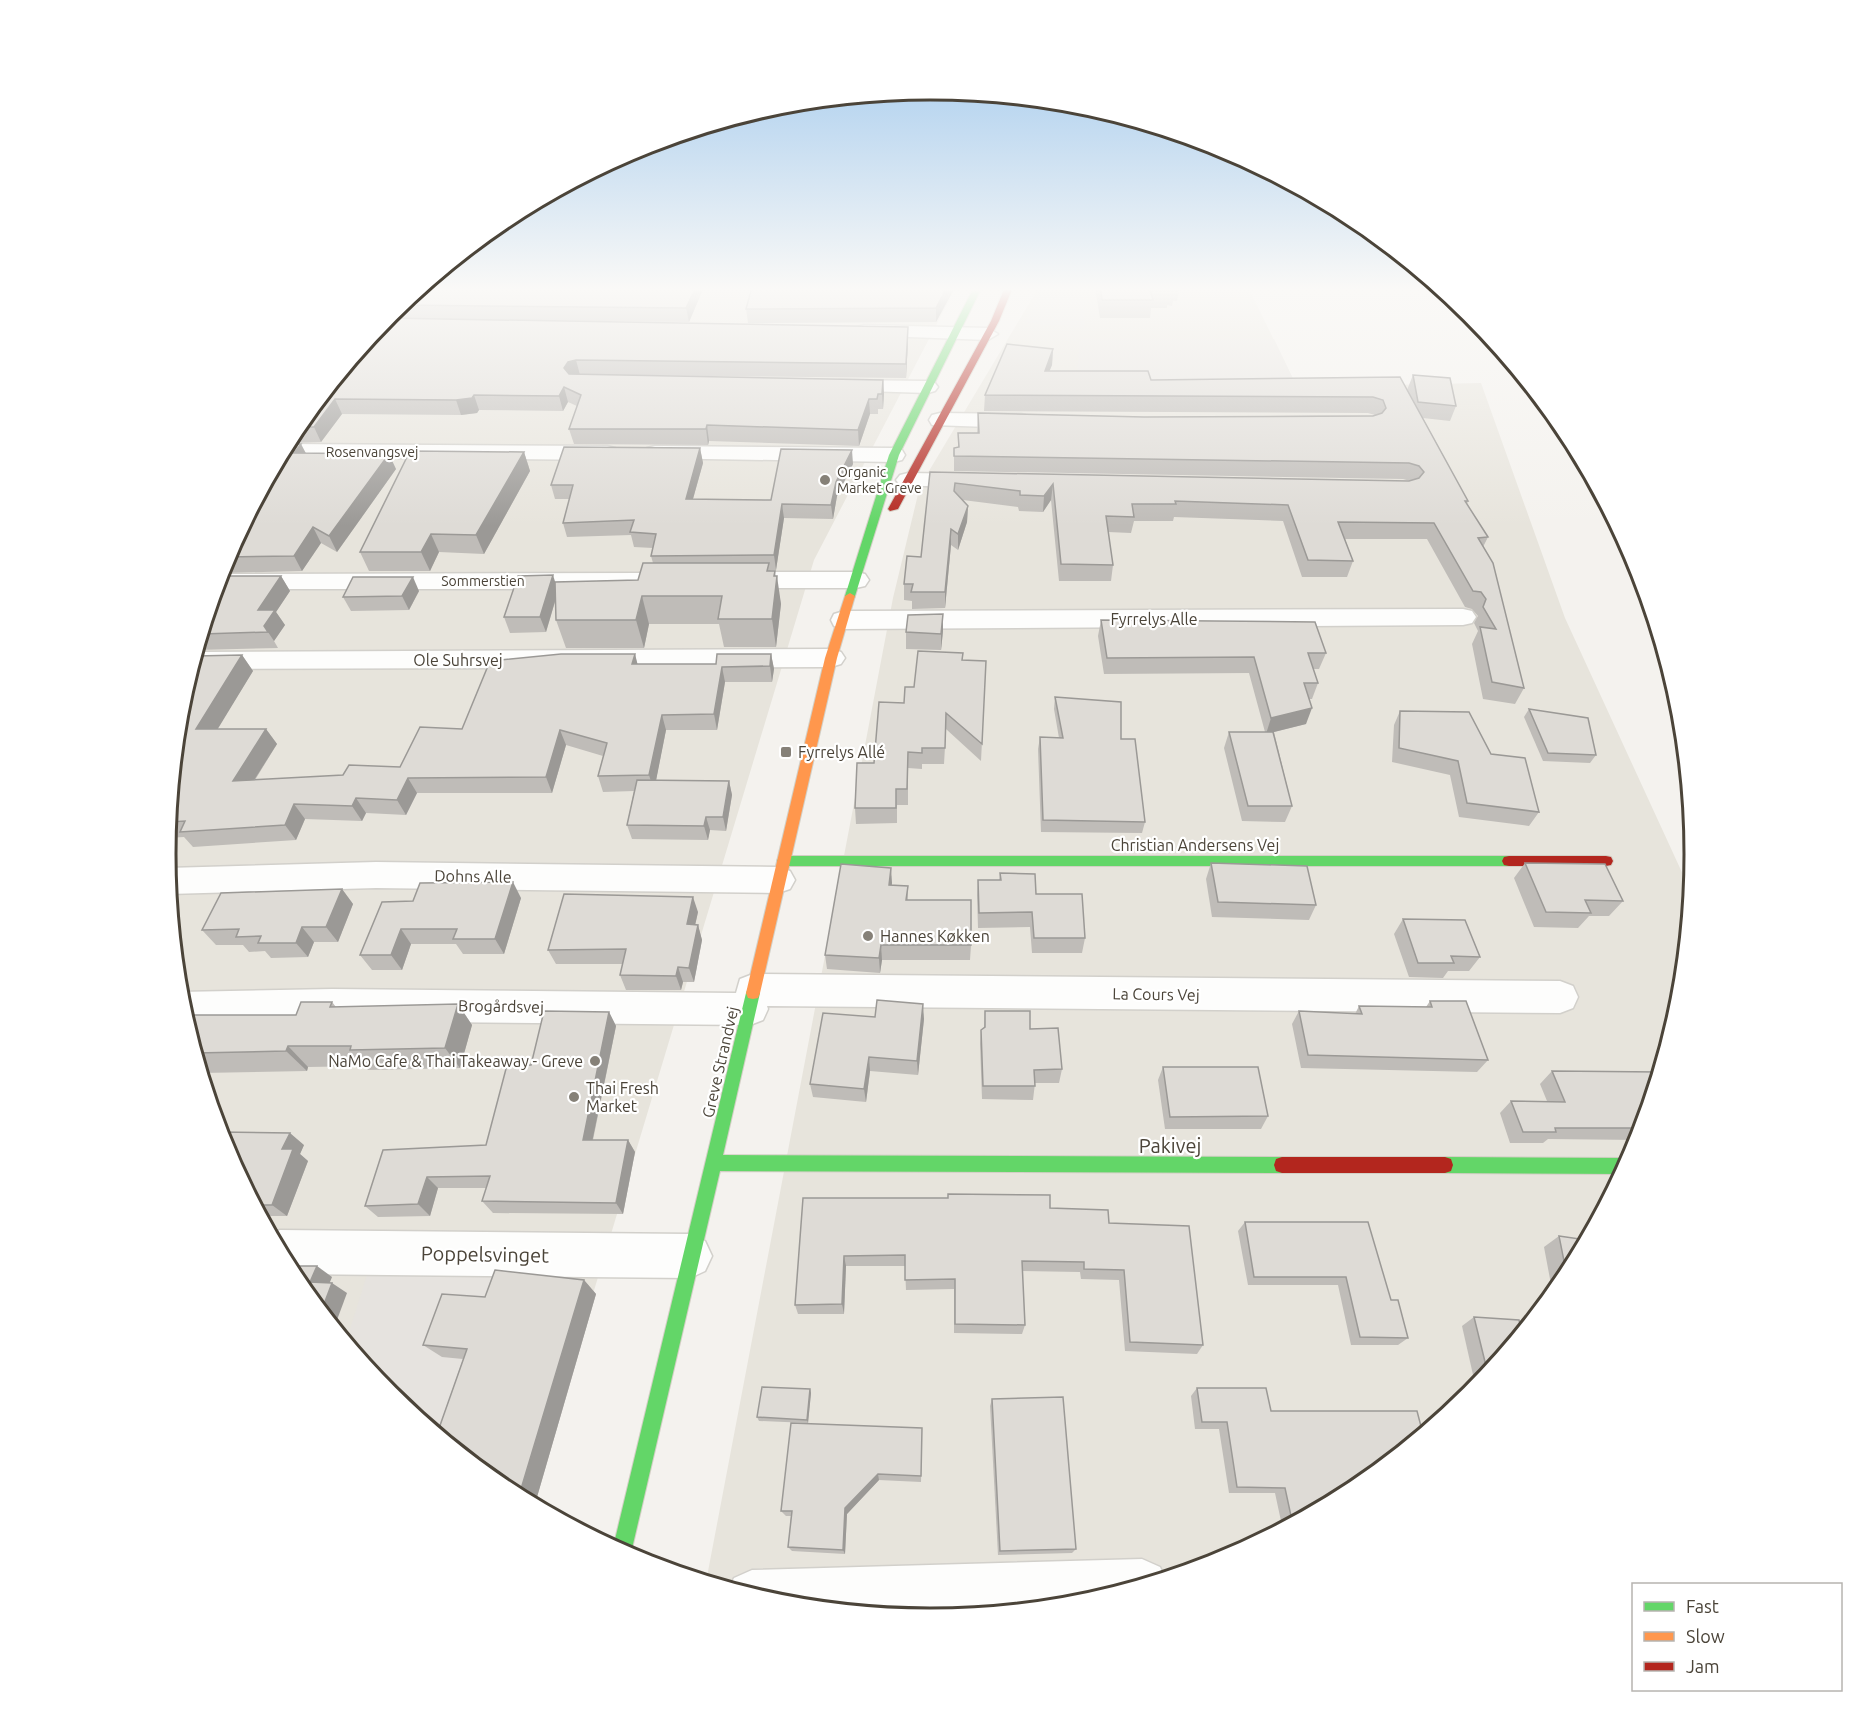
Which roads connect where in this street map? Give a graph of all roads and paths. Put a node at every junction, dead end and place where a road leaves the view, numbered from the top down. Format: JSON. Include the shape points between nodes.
{"nodes":[{"id":1,"x":939,"y":367,"type":"edge"},
{"id":2,"x":970,"y":367,"type":"edge"},
{"id":3,"x":824,"y":386,"type":"edge"},
{"id":4,"x":928,"y":387,"type":"junction"},
{"id":5,"x":940,"y":420,"type":"junction"},
{"id":6,"x":1047,"y":422,"type":"edge"},
{"id":7,"x":293,"y":451,"type":"edge"},
{"id":8,"x":894,"y":455,"type":"junction"},
{"id":9,"x":908,"y":480,"type":"junction"},
{"id":10,"x":1002,"y":482,"type":"edge"},
{"id":11,"x":703,"y":580,"type":"edge"},
{"id":12,"x":856,"y":580,"type":"junction"},
{"id":13,"x":667,"y":581,"type":"edge"},
{"id":14,"x":227,"y":582,"type":"edge"},
{"id":15,"x":1463,"y":617,"type":"dead end"},
{"id":16,"x":844,"y":620,"type":"junction"},
{"id":17,"x":831,"y":658,"type":"junction"},
{"id":18,"x":202,"y":661,"type":"edge"},
{"id":19,"x":1606,"y":861,"type":"dead end"},
{"id":20,"x":781,"y":871,"type":"junction"},
{"id":21,"x":177,"y":881,"type":"edge"},
{"id":22,"x":1560,"y":997,"type":"dead end"},
{"id":23,"x":752,"y":999,"type":"junction"},
{"id":24,"x":191,"y":1007,"type":"edge"},
{"id":25,"x":714,"y":1163,"type":"junction"},
{"id":26,"x":1616,"y":1166,"type":"edge"},
{"id":27,"x":290,"y":1252,"type":"edge"},
{"id":28,"x":690,"y":1256,"type":"junction"},
{"id":29,"x":624,"y":1543,"type":"edge"},
{"id":30,"x":1113,"y":1586,"type":"edge"},
{"id":31,"x":789,"y":1595,"type":"edge"}],
"edges":[{"from":1,"to":4,"type":"main road","name":"Greve Strandvej"},
{"from":2,"to":5,"type":"main road","name":"Greve Strandvej"},
{"from":3,"to":4,"type":"street"},
{"from":4,"to":8,"type":"main road","name":"Greve Strandvej"},
{"from":5,"to":6,"type":"street"},
{"from":5,"to":9,"type":"main road","name":"Greve Strandvej"},
{"from":7,"to":8,"type":"street","name":"Rosenvangsvej"},
{"from":8,"to":12,"type":"main road","name":"Greve Strandvej"},
{"from":9,"to":10,"type":"street"},
{"from":9,"to":12,"type":"main road","name":"Greve Strandvej"},
{"from":11,"to":12,"type":"street"},
{"from":12,"to":16,"type":"main road","name":"Greve Strandvej"},
{"from":13,"to":14,"type":"street","name":"Sommerstien"},
{"from":15,"to":16,"type":"street","name":"Fyrrelys Alle"},
{"from":16,"to":17,"type":"main road","name":"Greve Strandvej"},
{"from":17,"to":18,"type":"street","name":"Ole Suhrsvej"},
{"from":17,"to":20,"type":"main road","name":"Greve Strandvej"},
{"from":19,"to":20,"type":"main road","name":"Christian Andersens Vej"},
{"from":20,"to":21,"type":"street","name":"Dohns Alle"},
{"from":20,"to":23,"type":"main road","name":"Greve Strandvej"},
{"from":22,"to":23,"type":"street","name":"La Cours Vej"},
{"from":23,"to":24,"type":"street","name":"Brogårdsvej"},
{"from":23,"to":25,"type":"main road","name":"Greve Strandvej"},
{"from":25,"to":26,"type":"main road","name":"Pakivej"},
{"from":25,"to":28,"type":"main road","name":"Greve Strandvej"},
{"from":27,"to":28,"type":"street","name":"Poppelsvinget"},
{"from":28,"to":29,"type":"main road","name":"Greve Strandvej"},
{"from":30,"to":31,"type":"street"}]}
